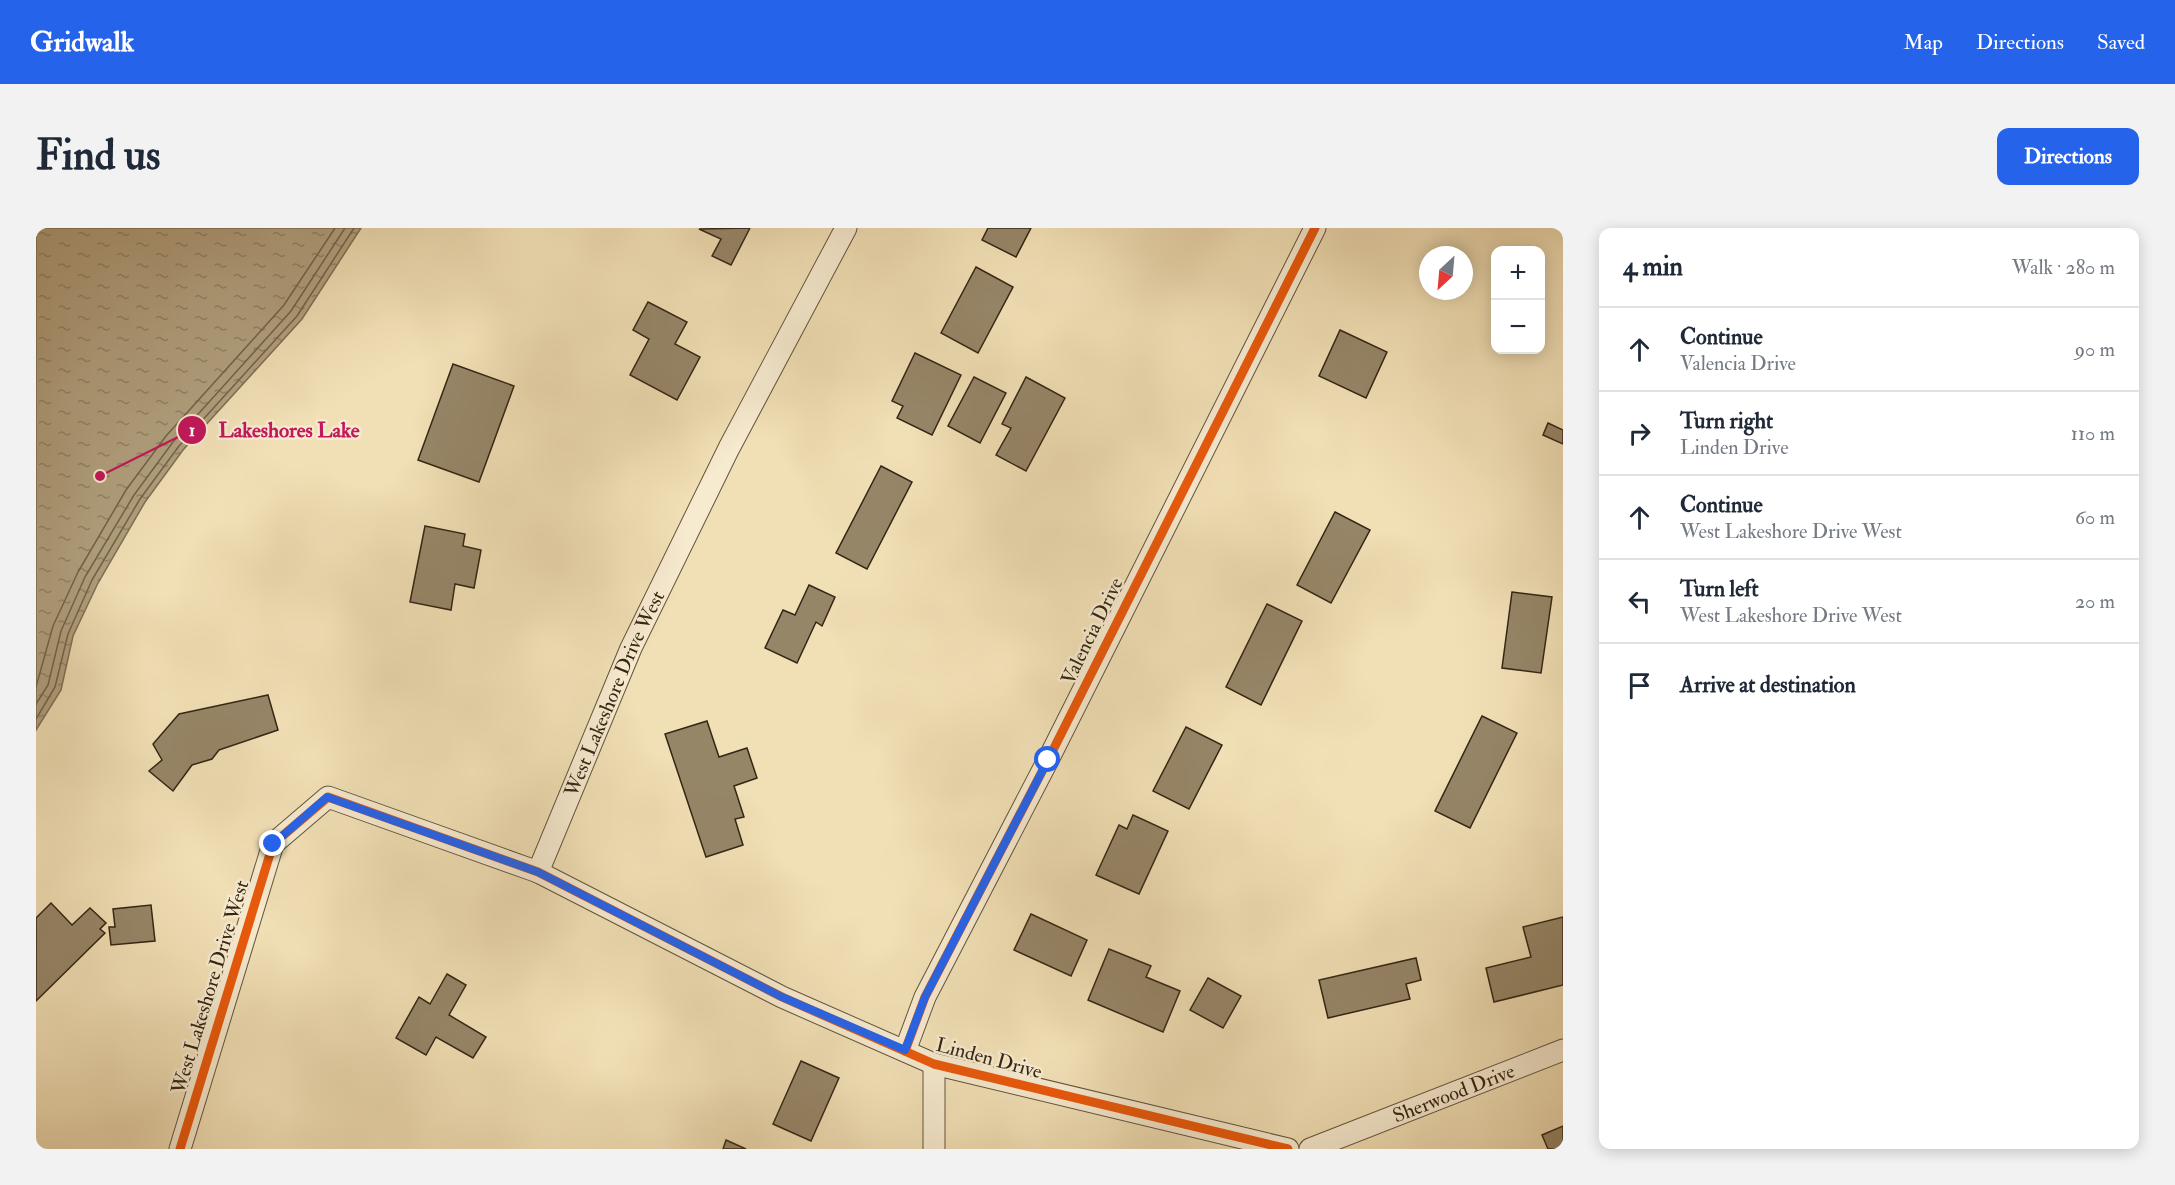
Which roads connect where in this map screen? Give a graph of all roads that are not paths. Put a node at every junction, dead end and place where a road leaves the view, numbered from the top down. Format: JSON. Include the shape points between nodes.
{"nodes":[{"id":1,"x":846,"y":228,"type":"edge"},
{"id":2,"x":1315,"y":228,"type":"edge"},
{"id":3,"x":538,"y":872,"type":"junction"},
{"id":4,"x":905,"y":1050,"type":"junction"},
{"id":5,"x":1563,"y":1050,"type":"edge"},
{"id":6,"x":934,"y":1064,"type":"junction"},
{"id":7,"x":180,"y":1149,"type":"edge"},
{"id":8,"x":934,"y":1149,"type":"edge"},
{"id":9,"x":1288,"y":1149,"type":"edge"},
{"id":10,"x":1310,"y":1149,"type":"edge"}],
"edges":[{"from":1,"to":3,"type":"street","name":"West Lakeshore Drive West","via":[[729,448],[631,648]]},
{"from":2,"to":4,"type":"street","name":"Valencia Drive","via":[[925,997]]},
{"from":3,"to":4,"type":"street","name":"Linden Drive","via":[[782,997]]},
{"from":3,"to":7,"type":"street","name":"West Lakeshore Drive West","via":[[327,797],[273,844]]},
{"from":4,"to":6,"type":"street","name":"Linden Drive"},
{"from":5,"to":10,"type":"street","name":"Sherwood Drive"},
{"from":6,"to":8,"type":"street"},
{"from":6,"to":9,"type":"street","name":"Linden Drive"}]}
